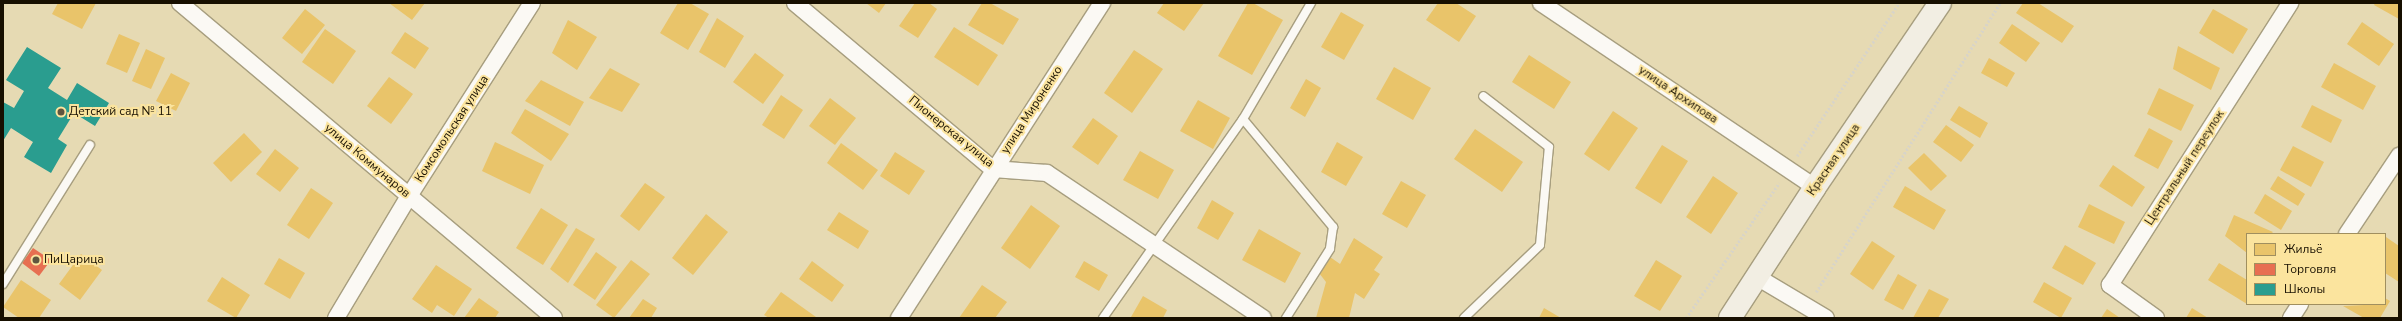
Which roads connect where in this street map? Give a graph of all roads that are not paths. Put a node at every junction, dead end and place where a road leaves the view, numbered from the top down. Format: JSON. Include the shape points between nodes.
{"nodes":[{"id":1,"x":180,"y":3,"type":"edge"},
{"id":2,"x":532,"y":3,"type":"edge"},
{"id":3,"x":795,"y":3,"type":"edge"},
{"id":4,"x":1102,"y":3,"type":"edge"},
{"id":5,"x":1311,"y":3,"type":"edge"},
{"id":6,"x":1540,"y":3,"type":"edge"},
{"id":7,"x":1940,"y":3,"type":"edge"},
{"id":8,"x":2290,"y":3,"type":"edge"},
{"id":9,"x":1484,"y":96,"type":"dead end"},
{"id":10,"x":1243,"y":119,"type":"junction"},
{"id":11,"x":90,"y":145,"type":"dead end"},
{"id":12,"x":2399,"y":156,"type":"edge"},
{"id":13,"x":993,"y":169,"type":"junction"},
{"id":14,"x":1815,"y":187,"type":"junction"},
{"id":15,"x":409,"y":196,"type":"junction"},
{"id":16,"x":2348,"y":233,"type":"edge"},
{"id":17,"x":1155,"y":245,"type":"junction"},
{"id":18,"x":1757,"y":277,"type":"junction"},
{"id":19,"x":3,"y":284,"type":"edge"},
{"id":20,"x":2299,"y":305,"type":"edge"},
{"id":21,"x":336,"y":318,"type":"edge"},
{"id":22,"x":554,"y":318,"type":"edge"},
{"id":23,"x":899,"y":318,"type":"edge"},
{"id":24,"x":1103,"y":318,"type":"edge"},
{"id":25,"x":1263,"y":318,"type":"edge"},
{"id":26,"x":1286,"y":318,"type":"edge"},
{"id":27,"x":1464,"y":318,"type":"edge"},
{"id":28,"x":1730,"y":318,"type":"edge"},
{"id":29,"x":1826,"y":318,"type":"edge"},
{"id":30,"x":2156,"y":318,"type":"edge"},
{"id":31,"x":2291,"y":318,"type":"edge"}],
"edges":[{"from":1,"to":15,"type":"street","name":"улица Коммунаров"},
{"from":2,"to":15,"type":"street","name":"Комсомольская улица"},
{"from":3,"to":13,"type":"street","name":"Пионерская улица"},
{"from":4,"to":13,"type":"street","name":"улица Мироненко"},
{"from":5,"to":10,"type":"lane"},
{"from":6,"to":14,"type":"street","name":"улица Архипова"},
{"from":7,"to":14,"type":"main road","name":"Красная улица"},
{"from":8,"to":30,"type":"street","name":"Центральный переулок","via":[[2110,285]]},
{"from":9,"to":27,"type":"lane","via":[[1549,147],[1540,245]]},
{"from":10,"to":17,"type":"lane"},
{"from":10,"to":26,"type":"lane","via":[[1333,227],[1330,249]]},
{"from":11,"to":19,"type":"lane"},
{"from":12,"to":16,"type":"street"},
{"from":13,"to":17,"type":"street","name":"Пионерская улица","via":[[1047,173]]},
{"from":13,"to":23,"type":"street","name":"улица Мироненко"},
{"from":14,"to":18,"type":"main road","name":"Красная улица"},
{"from":15,"to":21,"type":"street","name":"Комсомольская улица"},
{"from":15,"to":22,"type":"street","name":"улица Коммунаров"},
{"from":17,"to":24,"type":"lane"},
{"from":17,"to":25,"type":"street","name":"Пионерская улица"},
{"from":18,"to":28,"type":"main road","name":"Красная улица"},
{"from":18,"to":29,"type":"street"},
{"from":20,"to":31,"type":"street"}]}
